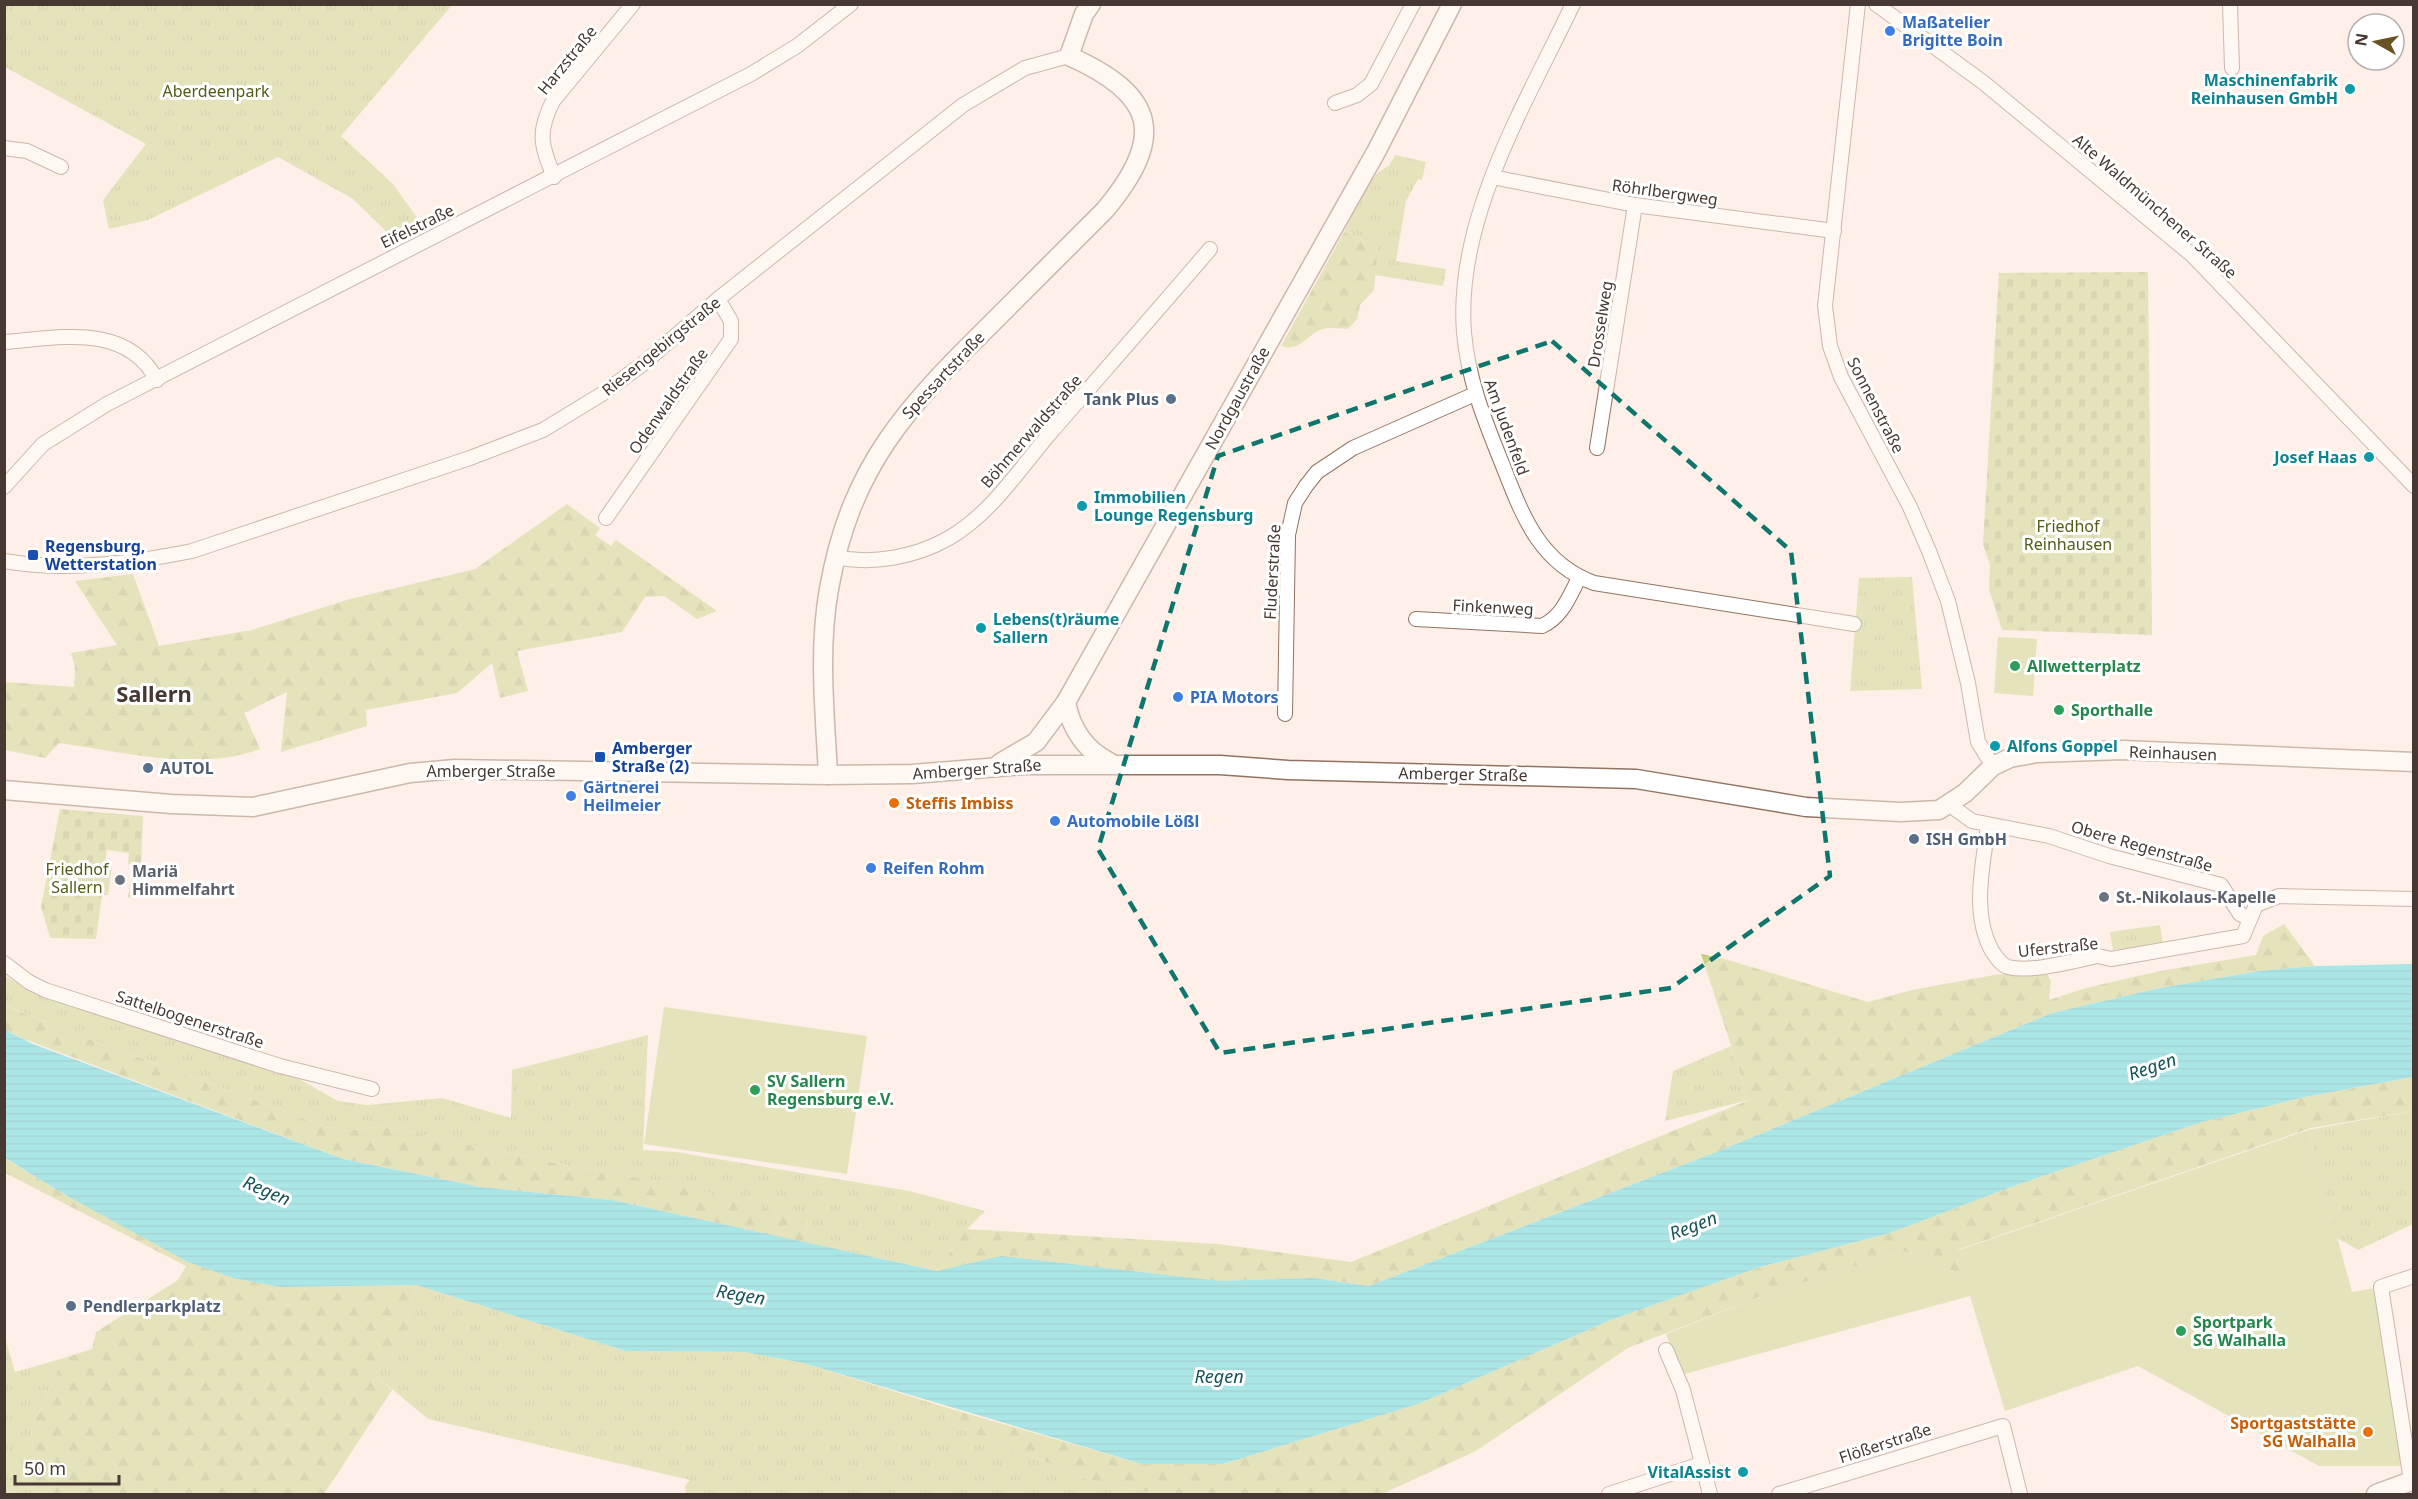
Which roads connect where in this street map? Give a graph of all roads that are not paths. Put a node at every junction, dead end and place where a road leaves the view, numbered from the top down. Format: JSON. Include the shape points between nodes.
{"nodes":[{"id":1,"x":633,"y":4,"type":"edge"},
{"id":2,"x":851,"y":4,"type":"edge"},
{"id":3,"x":1091,"y":4,"type":"edge"},
{"id":4,"x":1413,"y":4,"type":"edge"},
{"id":5,"x":1452,"y":4,"type":"edge"},
{"id":6,"x":1573,"y":4,"type":"edge"},
{"id":7,"x":1858,"y":4,"type":"edge"},
{"id":8,"x":1876,"y":4,"type":"edge"},
{"id":9,"x":2230,"y":4,"type":"edge"},
{"id":10,"x":1069,"y":56,"type":"junction"},
{"id":11,"x":2232,"y":68,"type":"dead end"},
{"id":12,"x":1335,"y":103,"type":"dead end"},
{"id":13,"x":4,"y":148,"type":"edge"},
{"id":14,"x":61,"y":168,"type":"dead end"},
{"id":15,"x":554,"y":177,"type":"junction"},
{"id":16,"x":1492,"y":177,"type":"junction"},
{"id":17,"x":1635,"y":206,"type":"junction"},
{"id":18,"x":1834,"y":231,"type":"junction"},
{"id":19,"x":1210,"y":249,"type":"dead end"},
{"id":20,"x":718,"y":299,"type":"junction"},
{"id":21,"x":4,"y":342,"type":"edge"},
{"id":22,"x":157,"y":380,"type":"junction"},
{"id":23,"x":1475,"y":394,"type":"junction"},
{"id":24,"x":1597,"y":448,"type":"dead end"},
{"id":25,"x":2414,"y":486,"type":"edge"},
{"id":26,"x":4,"y":487,"type":"edge"},
{"id":27,"x":606,"y":518,"type":"dead end"},
{"id":28,"x":835,"y":557,"type":"junction"},
{"id":29,"x":4,"y":561,"type":"edge"},
{"id":30,"x":1579,"y":578,"type":"junction"},
{"id":31,"x":1416,"y":619,"type":"dead end"},
{"id":32,"x":1854,"y":624,"type":"dead end"},
{"id":33,"x":1066,"y":702,"type":"junction"},
{"id":34,"x":1285,"y":714,"type":"dead end"},
{"id":35,"x":2414,"y":762,"type":"edge"},
{"id":36,"x":1111,"y":763,"type":"junction"},
{"id":37,"x":1993,"y":766,"type":"junction"},
{"id":38,"x":993,"y":767,"type":"junction"},
{"id":39,"x":828,"y":775,"type":"junction"},
{"id":40,"x":4,"y":790,"type":"edge"},
{"id":41,"x":1950,"y":805,"type":"junction"},
{"id":42,"x":1988,"y":825,"type":"junction"},
{"id":43,"x":2414,"y":899,"type":"edge"},
{"id":44,"x":2250,"y":919,"type":"junction"},
{"id":45,"x":4,"y":963,"type":"edge"},
{"id":46,"x":372,"y":1089,"type":"dead end"},
{"id":47,"x":2414,"y":1276,"type":"edge"},
{"id":48,"x":1666,"y":1350,"type":"dead end"},
{"id":49,"x":1701,"y":1464,"type":"junction"},
{"id":50,"x":2412,"y":1480,"type":"edge"},
{"id":51,"x":1609,"y":1494,"type":"edge"},
{"id":52,"x":1710,"y":1494,"type":"edge"},
{"id":53,"x":1779,"y":1494,"type":"edge"},
{"id":54,"x":2020,"y":1494,"type":"edge"},
{"id":55,"x":2376,"y":1494,"type":"edge"}],
"edges":[{"from":1,"to":15,"type":"street","name":"Harzstraße","via":[[545,117],[542,148]]},
{"from":2,"to":15,"type":"street","name":"Eifelstraße","via":[[751,75]]},
{"from":3,"to":10,"type":"street"},
{"from":4,"to":12,"type":"street","via":[[1371,84],[1357,95]]},
{"from":5,"to":33,"type":"street","name":"Nordgaustraße","via":[[1376,152]]},
{"from":6,"to":16,"type":"street","name":"Am Judenfeld"},
{"from":7,"to":18,"type":"street","name":"Sonnenstraße"},
{"from":8,"to":25,"type":"street","name":"Alte Waldmünchener Straße","via":[[1984,83],[2192,255]]},
{"from":9,"to":11,"type":"street"},
{"from":10,"to":20,"type":"street","name":"Riesengebirgstraße","via":[[1025,68],[963,105]]},
{"from":10,"to":28,"type":"street","name":"Spessartstraße","via":[[1100,70],[1129,92],[1143,127],[1139,161],[1105,210],[931,384],[898,423],[864,477]]},
{"from":13,"to":14,"type":"street","via":[[27,151]]},
{"from":15,"to":22,"type":"street","name":"Eifelstraße"},
{"from":16,"to":17,"type":"street","name":"Röhrlbergweg"},
{"from":16,"to":23,"type":"street","name":"Am Judenfeld","via":[[1470,254],[1463,310]]},
{"from":17,"to":18,"type":"street","name":"Röhrlbergweg"},
{"from":17,"to":24,"type":"street","name":"Drosselweg"},
{"from":18,"to":37,"type":"street","name":"Sonnenstraße","via":[[1825,306],[1835,361],[1929,551],[1948,601],[1978,742]]},
{"from":19,"to":28,"type":"street","name":"Böhmerwaldstraße","via":[[1019,472],[968,525],[948,539],[905,555],[860,562]]},
{"from":20,"to":27,"type":"street","name":"Odenwaldstraße","via":[[731,321],[731,339]]},
{"from":20,"to":29,"type":"street","name":"Riesengebirgstraße","via":[[602,394],[543,430],[506,445],[192,551],[103,565]]},
{"from":21,"to":22,"type":"street","via":[[102,339],[139,355]]},
{"from":22,"to":26,"type":"street","name":"Eifelstraße","via":[[107,404],[43,444]]},
{"from":23,"to":30,"type":"street","name":"Am Judenfeld","via":[[1530,532],[1556,562]]},
{"from":23,"to":34,"type":"street","name":"Fluderstraße","via":[[1353,448],[1317,472],[1295,503],[1288,535]]},
{"from":28,"to":39,"type":"street","name":"Spessartstraße","via":[[824,645]]},
{"from":30,"to":31,"type":"street","name":"Finkenweg","via":[[1561,612],[1542,626]]},
{"from":30,"to":32,"type":"street","name":"Am Judenfeld"},
{"from":33,"to":36,"type":"street","via":[[1077,733],[1096,756]]},
{"from":33,"to":38,"type":"street","name":"Nordgaustraße","via":[[1036,742]]},
{"from":35,"to":37,"type":"street","name":"Reinhausen","via":[[2088,750],[2023,755]]},
{"from":36,"to":38,"type":"street","name":"Amberger Straße"},
{"from":36,"to":41,"type":"street","name":"Amberger Straße","via":[[1636,779],[1823,808],[1926,812]]},
{"from":37,"to":41,"type":"street","name":"Reinhausen"},
{"from":38,"to":39,"type":"street","name":"Amberger Straße","via":[[912,774]]},
{"from":39,"to":40,"type":"street","name":"Amberger Straße","via":[[455,769],[410,773],[242,807]]},
{"from":41,"to":42,"type":"street","name":"Obere Regenstraße","via":[[1972,821]]},
{"from":42,"to":44,"type":"street","name":"Obere Regenstraße","via":[[2049,836],[2221,885],[2240,914]]},
{"from":42,"to":44,"type":"street","name":"Uferstraße","via":[[1980,905],[1982,926],[2004,966],[2018,969],[2098,956],[2111,959],[2242,936]]},
{"from":43,"to":44,"type":"street","via":[[2279,896],[2256,905]]},
{"from":45,"to":46,"type":"street","name":"Sattelbogenerstraße","via":[[45,990],[280,1066]]},
{"from":47,"to":50,"type":"street","via":[[2381,1287]]},
{"from":48,"to":49,"type":"street","via":[[1683,1390]]},
{"from":49,"to":51,"type":"street"},
{"from":49,"to":52,"type":"street"},
{"from":50,"to":55,"type":"street"},
{"from":53,"to":54,"type":"street","name":"Flößerstraße","via":[[2003,1426]]}]}
